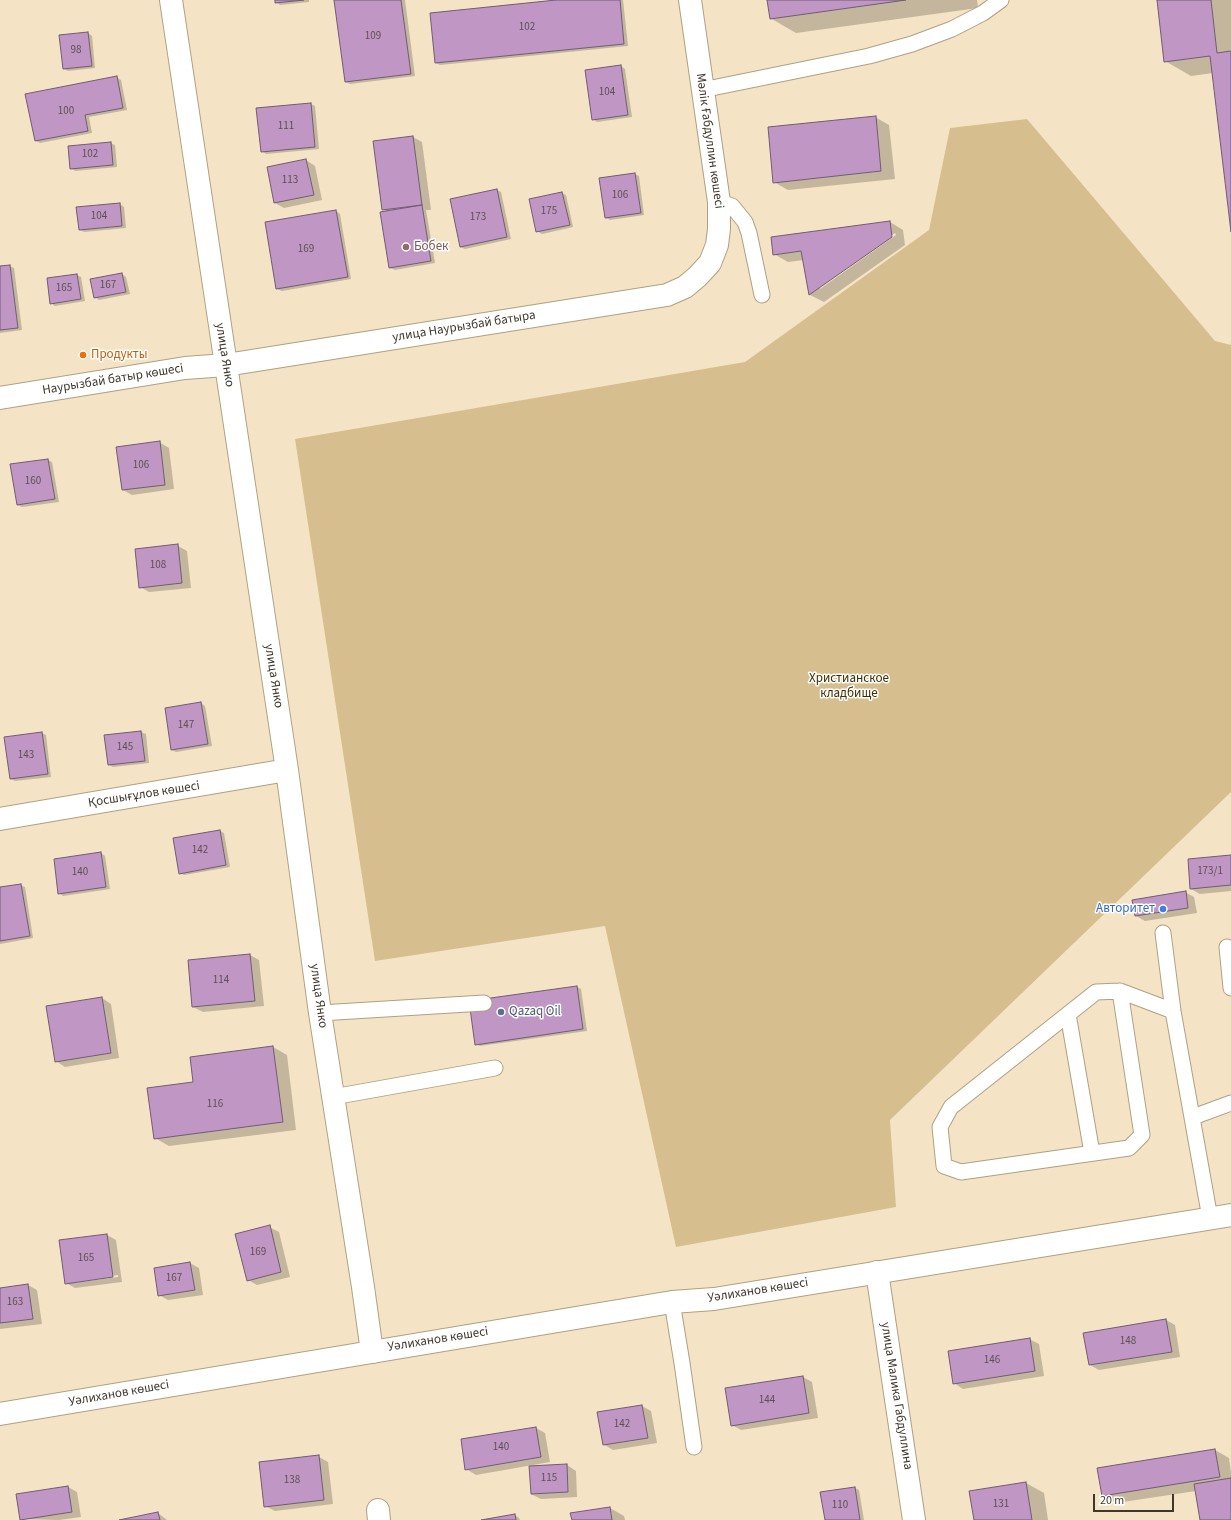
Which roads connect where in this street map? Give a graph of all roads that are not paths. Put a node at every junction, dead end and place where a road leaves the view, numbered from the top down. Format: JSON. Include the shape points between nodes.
{"nodes":[{"id":1,"x":172,"y":0,"type":"edge"},
{"id":2,"x":690,"y":0,"type":"edge"},
{"id":3,"x":1001,"y":0,"type":"edge"},
{"id":4,"x":702,"y":90,"type":"junction"},
{"id":5,"x":718,"y":202,"type":"junction"},
{"id":6,"x":697,"y":277,"type":"joint"},
{"id":7,"x":762,"y":295,"type":"dead end"},
{"id":8,"x":226,"y":365,"type":"junction"},
{"id":9,"x":0,"y":398,"type":"edge"},
{"id":10,"x":287,"y":770,"type":"junction"},
{"id":11,"x":0,"y":819,"type":"edge"},
{"id":12,"x":1163,"y":933,"type":"dead end"},
{"id":13,"x":1227,"y":947,"type":"dead end"},
{"id":14,"x":1231,"y":988,"type":"edge"},
{"id":15,"x":1120,"y":990,"type":"junction"},
{"id":16,"x":484,"y":1003,"type":"dead end"},
{"id":17,"x":1173,"y":1011,"type":"junction"},
{"id":18,"x":320,"y":1014,"type":"junction"},
{"id":19,"x":1068,"y":1014,"type":"junction"},
{"id":20,"x":495,"y":1068,"type":"dead end"},
{"id":21,"x":333,"y":1097,"type":"junction"},
{"id":22,"x":1231,"y":1103,"type":"edge"},
{"id":23,"x":1193,"y":1118,"type":"junction"},
{"id":24,"x":1092,"y":1153,"type":"junction"},
{"id":25,"x":1231,"y":1203,"type":"edge"},
{"id":26,"x":1208,"y":1207,"type":"junction"},
{"id":27,"x":1231,"y":1215,"type":"edge"},
{"id":28,"x":877,"y":1272,"type":"junction"},
{"id":29,"x":672,"y":1302,"type":"junction"},
{"id":30,"x":372,"y":1352,"type":"junction"},
{"id":31,"x":0,"y":1414,"type":"edge"},
{"id":32,"x":694,"y":1447,"type":"dead end"},
{"id":33,"x":914,"y":1520,"type":"edge"}],
"edges":[{"from":1,"to":8,"type":"main road","name":"улица Янко"},
{"from":2,"to":4,"type":"main road","name":"Мәлік Ғабдуллин көшесі"},
{"from":3,"to":4,"type":"lane","via":[[983,13],[952,29],[912,44],[869,56]]},
{"from":4,"to":5,"type":"main road","name":"Мәлік Ғабдуллин көшесі"},
{"from":5,"to":6,"type":"main road","name":"Мәлік Ғабдуллин көшесі","via":[[717,245],[710,263]]},
{"from":5,"to":7,"type":"lane","via":[[732,206],[745,222]]},
{"from":6,"to":8,"type":"main road","name":"улица Наурызбай батыра","via":[[667,295]]},
{"from":8,"to":9,"type":"main road","name":"Наурызбай батыр көшесі","via":[[186,368]]},
{"from":8,"to":10,"type":"main road","name":"улица Янко"},
{"from":10,"to":11,"type":"main road","name":"Қосшығұлов көшесі"},
{"from":10,"to":18,"type":"main road","name":"улица Янко"},
{"from":12,"to":17,"type":"lane"},
{"from":13,"to":14,"type":"lane"},
{"from":15,"to":17,"type":"lane"},
{"from":15,"to":19,"type":"lane","via":[[1096,992]]},
{"from":15,"to":24,"type":"lane","via":[[1142,1135],[1129,1148]]},
{"from":16,"to":18,"type":"lane"},
{"from":17,"to":23,"type":"lane"},
{"from":18,"to":21,"type":"main road","name":"улица Янко"},
{"from":19,"to":24,"type":"lane"},
{"from":19,"to":24,"type":"lane","via":[[951,1107],[940,1127],[944,1166],[961,1172]]},
{"from":20,"to":21,"type":"lane"},
{"from":21,"to":30,"type":"main road","name":"улица Янко"},
{"from":22,"to":23,"type":"lane"},
{"from":23,"to":26,"type":"lane"},
{"from":25,"to":26,"type":"main road"},
{"from":26,"to":29,"type":"main road","via":[[714,1286]]},
{"from":27,"to":28,"type":"main road","name":"Уәлиханов көшесі"},
{"from":28,"to":29,"type":"main road","name":"Уәлиханов көшесі","via":[[714,1299]]},
{"from":28,"to":33,"type":"main road","name":"улица Малика Габдуллина"},
{"from":29,"to":30,"type":"main road","name":"Уәлиханов көшесі"},
{"from":29,"to":32,"type":"lane"},
{"from":30,"to":31,"type":"main road","name":"Уәлиханов көшесі"}]}
